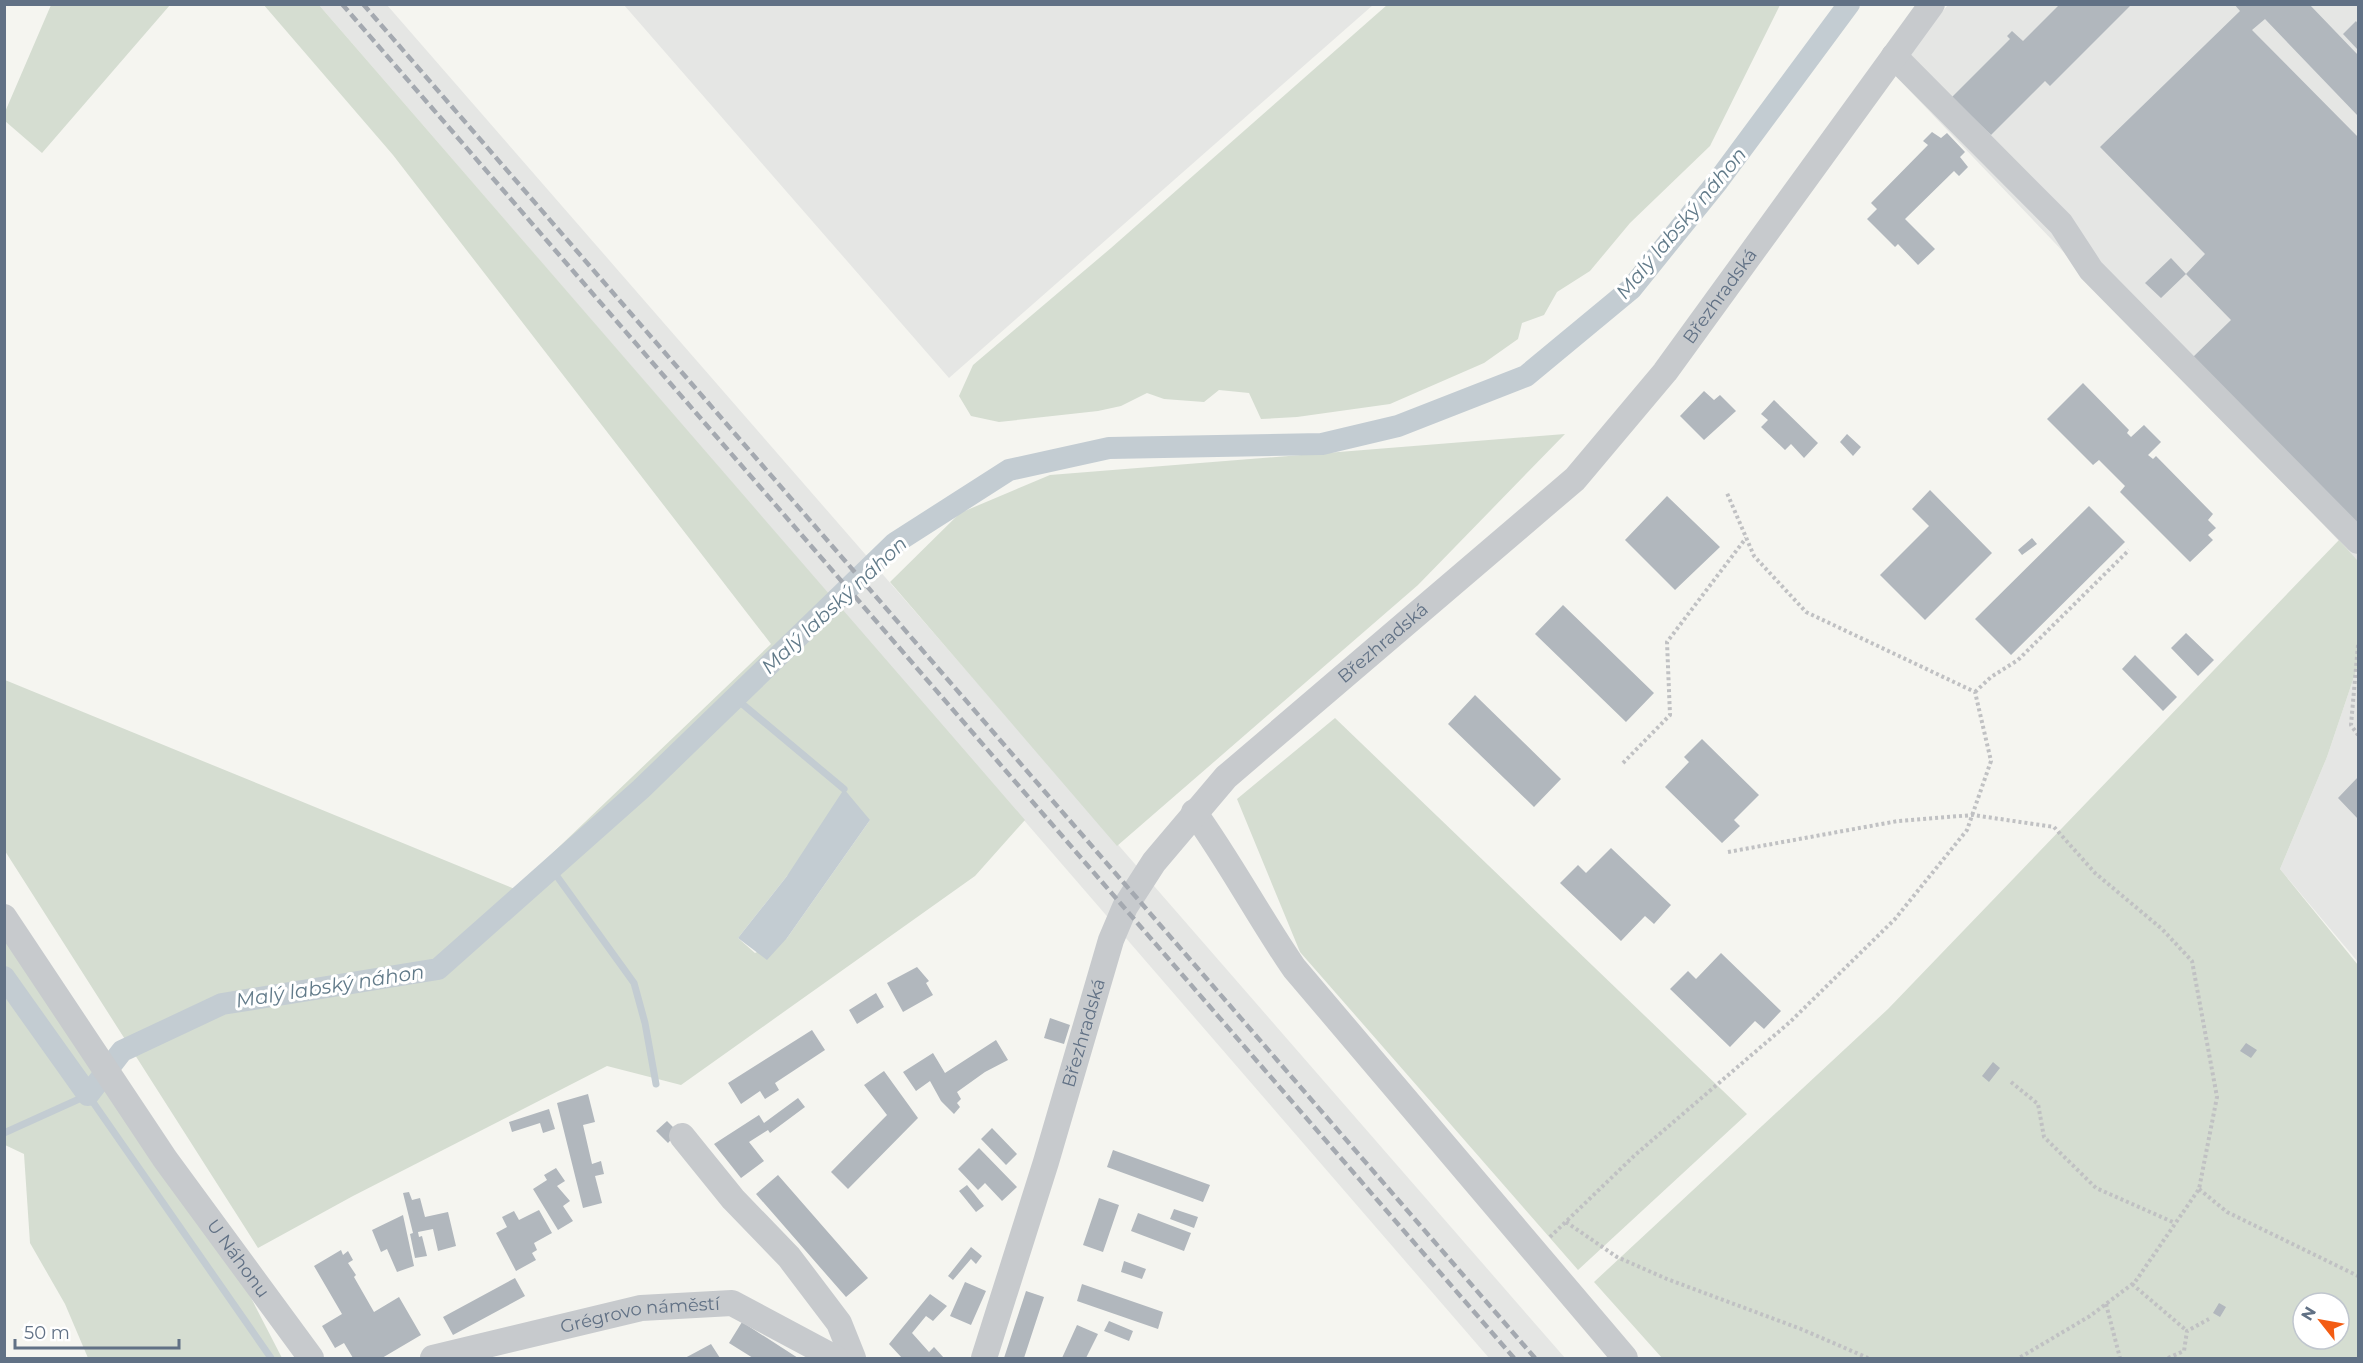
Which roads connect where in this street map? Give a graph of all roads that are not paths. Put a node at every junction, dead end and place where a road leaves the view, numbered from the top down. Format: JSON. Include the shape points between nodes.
{"nodes":[{"id":1,"x":1932,"y":4,"type":"edge"},
{"id":2,"x":1894,"y":56,"type":"junction"},
{"id":3,"x":2358,"y":540,"type":"edge"},
{"id":4,"x":1194,"y":812,"type":"junction"},
{"id":5,"x":4,"y":917,"type":"edge"},
{"id":6,"x":682,"y":1136,"type":"dead end"},
{"id":7,"x":311,"y":1359,"type":"edge"},
{"id":8,"x":433,"y":1359,"type":"edge"},
{"id":9,"x":835,"y":1359,"type":"edge"},
{"id":10,"x":852,"y":1359,"type":"edge"},
{"id":11,"x":984,"y":1359,"type":"edge"},
{"id":12,"x":1626,"y":1359,"type":"edge"}],
"edges":[{"from":1,"to":2,"type":"street","name":"Březhradská"},
{"from":2,"to":3,"type":"street","via":[[2061,224],[2091,270]]},
{"from":2,"to":4,"type":"street","name":"Březhradská","via":[[1665,372],[1575,479],[1226,777]]},
{"from":4,"to":11,"type":"street","name":"Březhradská","via":[[1133,894],[1111,940]]},
{"from":4,"to":12,"type":"street","via":[[1294,968]]},
{"from":5,"to":7,"type":"street","name":"U Náhonu","via":[[165,1159]]},
{"from":6,"to":10,"type":"street","via":[[733,1199],[789,1257],[839,1323]]},
{"from":8,"to":9,"type":"street","name":"Grégrovo náměstí","via":[[641,1308],[732,1303]]}]}
